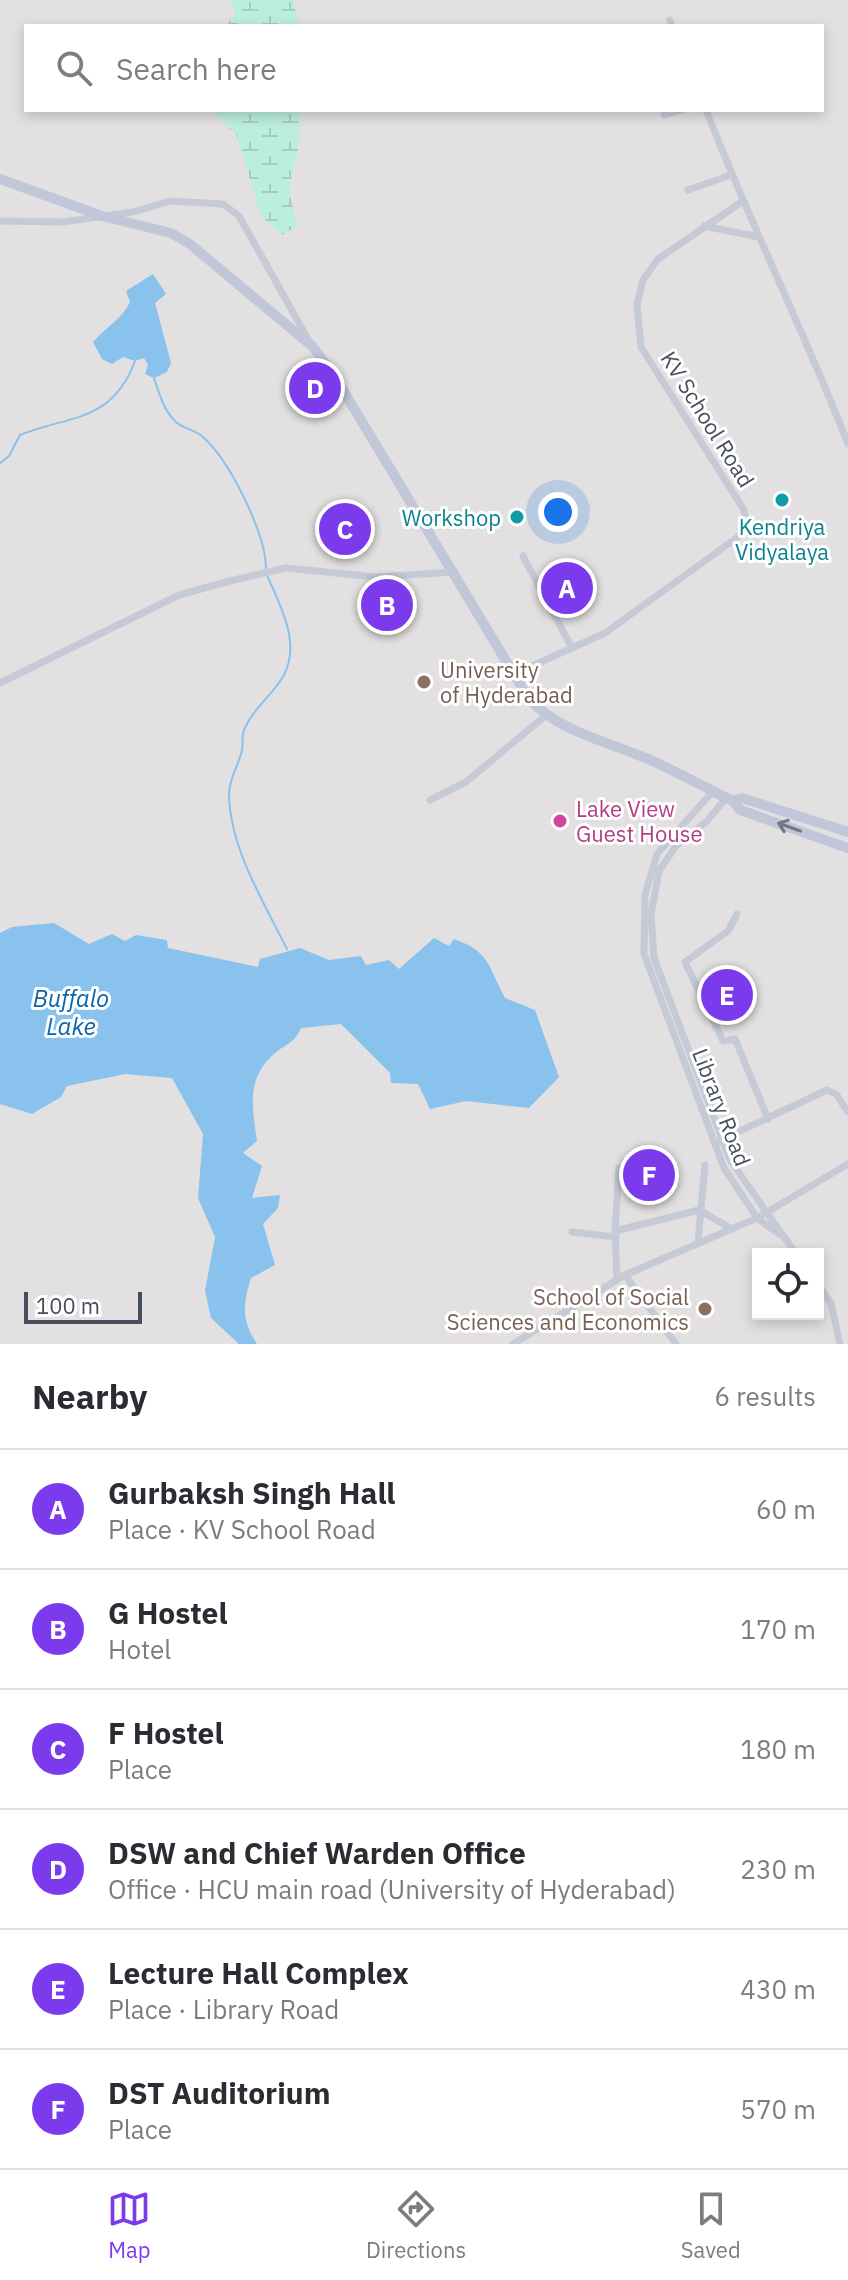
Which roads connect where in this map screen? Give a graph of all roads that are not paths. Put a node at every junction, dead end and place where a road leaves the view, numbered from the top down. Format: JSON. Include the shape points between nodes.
{"nodes":[{"id":1,"x":675,"y":112,"type":"edge"},
{"id":2,"x":707,"y":112,"type":"edge"},
{"id":3,"x":664,"y":115,"type":"dead end"},
{"id":4,"x":731,"y":175,"type":"junction"},
{"id":5,"x":0,"y":179,"type":"edge"},
{"id":6,"x":688,"y":190,"type":"dead end"},
{"id":7,"x":743,"y":201,"type":"junction"},
{"id":8,"x":102,"y":216,"type":"junction"},
{"id":9,"x":0,"y":221,"type":"edge"},
{"id":10,"x":704,"y":226,"type":"junction"},
{"id":11,"x":759,"y":237,"type":"junction"},
{"id":12,"x":312,"y":346,"type":"junction"},
{"id":13,"x":847,"y":439,"type":"edge"},
{"id":14,"x":523,"y":556,"type":"dead end"},
{"id":15,"x":455,"y":572,"type":"junction"},
{"id":16,"x":572,"y":648,"type":"junction"},
{"id":17,"x":514,"y":674,"type":"junction"},
{"id":18,"x":0,"y":683,"type":"edge"},
{"id":19,"x":545,"y":716,"type":"junction"},
{"id":20,"x":713,"y":791,"type":"junction"},
{"id":21,"x":730,"y":799,"type":"junction"},
{"id":22,"x":430,"y":800,"type":"dead end"},
{"id":23,"x":848,"y":832,"type":"edge"},
{"id":24,"x":848,"y":848,"type":"edge"},
{"id":25,"x":737,"y":914,"type":"dead end"},
{"id":26,"x":848,"y":1112,"type":"edge"},
{"id":27,"x":768,"y":1119,"type":"junction"},
{"id":28,"x":722,"y":1139,"type":"junction"},
{"id":29,"x":713,"y":1143,"type":"junction"},
{"id":30,"x":848,"y":1164,"type":"edge"},
{"id":31,"x":705,"y":1165,"type":"dead end"},
{"id":32,"x":619,"y":1168,"type":"dead end"},
{"id":33,"x":699,"y":1210,"type":"junction"},
{"id":34,"x":768,"y":1212,"type":"junction"},
{"id":35,"x":757,"y":1218,"type":"junction"},
{"id":36,"x":732,"y":1229,"type":"junction"},
{"id":37,"x":572,"y":1232,"type":"dead end"},
{"id":38,"x":616,"y":1234,"type":"junction"},
{"id":39,"x":786,"y":1239,"type":"junction"},
{"id":40,"x":698,"y":1242,"type":"junction"},
{"id":41,"x":792,"y":1248,"type":"edge"},
{"id":42,"x":625,"y":1275,"type":"junction"},
{"id":43,"x":617,"y":1279,"type":"junction"},
{"id":44,"x":824,"y":1293,"type":"edge"},
{"id":45,"x":513,"y":1344,"type":"edge"},
{"id":46,"x":676,"y":1344,"type":"edge"},
{"id":47,"x":840,"y":1344,"type":"edge"}],
"edges":[{"from":1,"to":3,"type":"street"},
{"from":2,"to":4,"type":"street"},
{"from":4,"to":6,"type":"street"},
{"from":4,"to":7,"type":"street"},
{"from":5,"to":8,"type":"street"},
{"from":7,"to":10,"type":"street","name":"KV School Road"},
{"from":7,"to":11,"type":"street"},
{"from":8,"to":9,"type":"street","via":[[63,222]]},
{"from":8,"to":12,"type":"street","via":[[171,233],[190,244]]},
{"from":8,"to":12,"type":"street","via":[[170,201],[223,204],[239,216]]},
{"from":10,"to":11,"type":"street"},
{"from":10,"to":16,"type":"street","name":"KV School Road","via":[[658,259],[643,280],[637,305],[639,338],[744,510],[746,522],[742,534],[632,617]]},
{"from":11,"to":13,"type":"street"},
{"from":12,"to":15,"type":"street"},
{"from":14,"to":16,"type":"street"},
{"from":15,"to":17,"type":"street"},
{"from":15,"to":18,"type":"street","via":[[375,577],[286,568],[230,581],[179,595]]},
{"from":16,"to":17,"type":"street","name":"KV School Road"},
{"from":17,"to":19,"type":"street"},
{"from":19,"to":20,"type":"street"},
{"from":19,"to":22,"type":"street","via":[[466,782]]},
{"from":20,"to":21,"type":"street"},
{"from":20,"to":29,"type":"street","name":"Library Road","via":[[657,854],[642,917],[652,982]]},
{"from":21,"to":23,"type":"street","via":[[742,798]]},
{"from":24,"to":21,"type":"street","one_way":true,"via":[[740,810]]},
{"from":21,"to":28,"type":"street","via":[[665,861],[654,887],[651,915],[659,977]]},
{"from":25,"to":27,"type":"street","via":[[728,931],[685,962],[723,1041],[735,1039]]},
{"from":26,"to":27,"type":"street","via":[[827,1090]]},
{"from":27,"to":28,"type":"street"},
{"from":28,"to":29,"type":"street"},
{"from":28,"to":34,"type":"street","via":[[736,1172]]},
{"from":29,"to":35,"type":"street","name":"Library Road"},
{"from":30,"to":34,"type":"street"},
{"from":31,"to":33,"type":"street"},
{"from":32,"to":38,"type":"street"},
{"from":33,"to":36,"type":"street"},
{"from":33,"to":38,"type":"street"},
{"from":33,"to":40,"type":"street"},
{"from":34,"to":35,"type":"street"},
{"from":34,"to":39,"type":"street"},
{"from":35,"to":36,"type":"street"},
{"from":35,"to":39,"type":"street"},
{"from":36,"to":40,"type":"street"},
{"from":37,"to":38,"type":"street"},
{"from":38,"to":43,"type":"street"},
{"from":39,"to":41,"type":"street"},
{"from":40,"to":42,"type":"street"},
{"from":42,"to":43,"type":"street"},
{"from":42,"to":46,"type":"street"},
{"from":43,"to":45,"type":"street"},
{"from":44,"to":47,"type":"street"}]}
